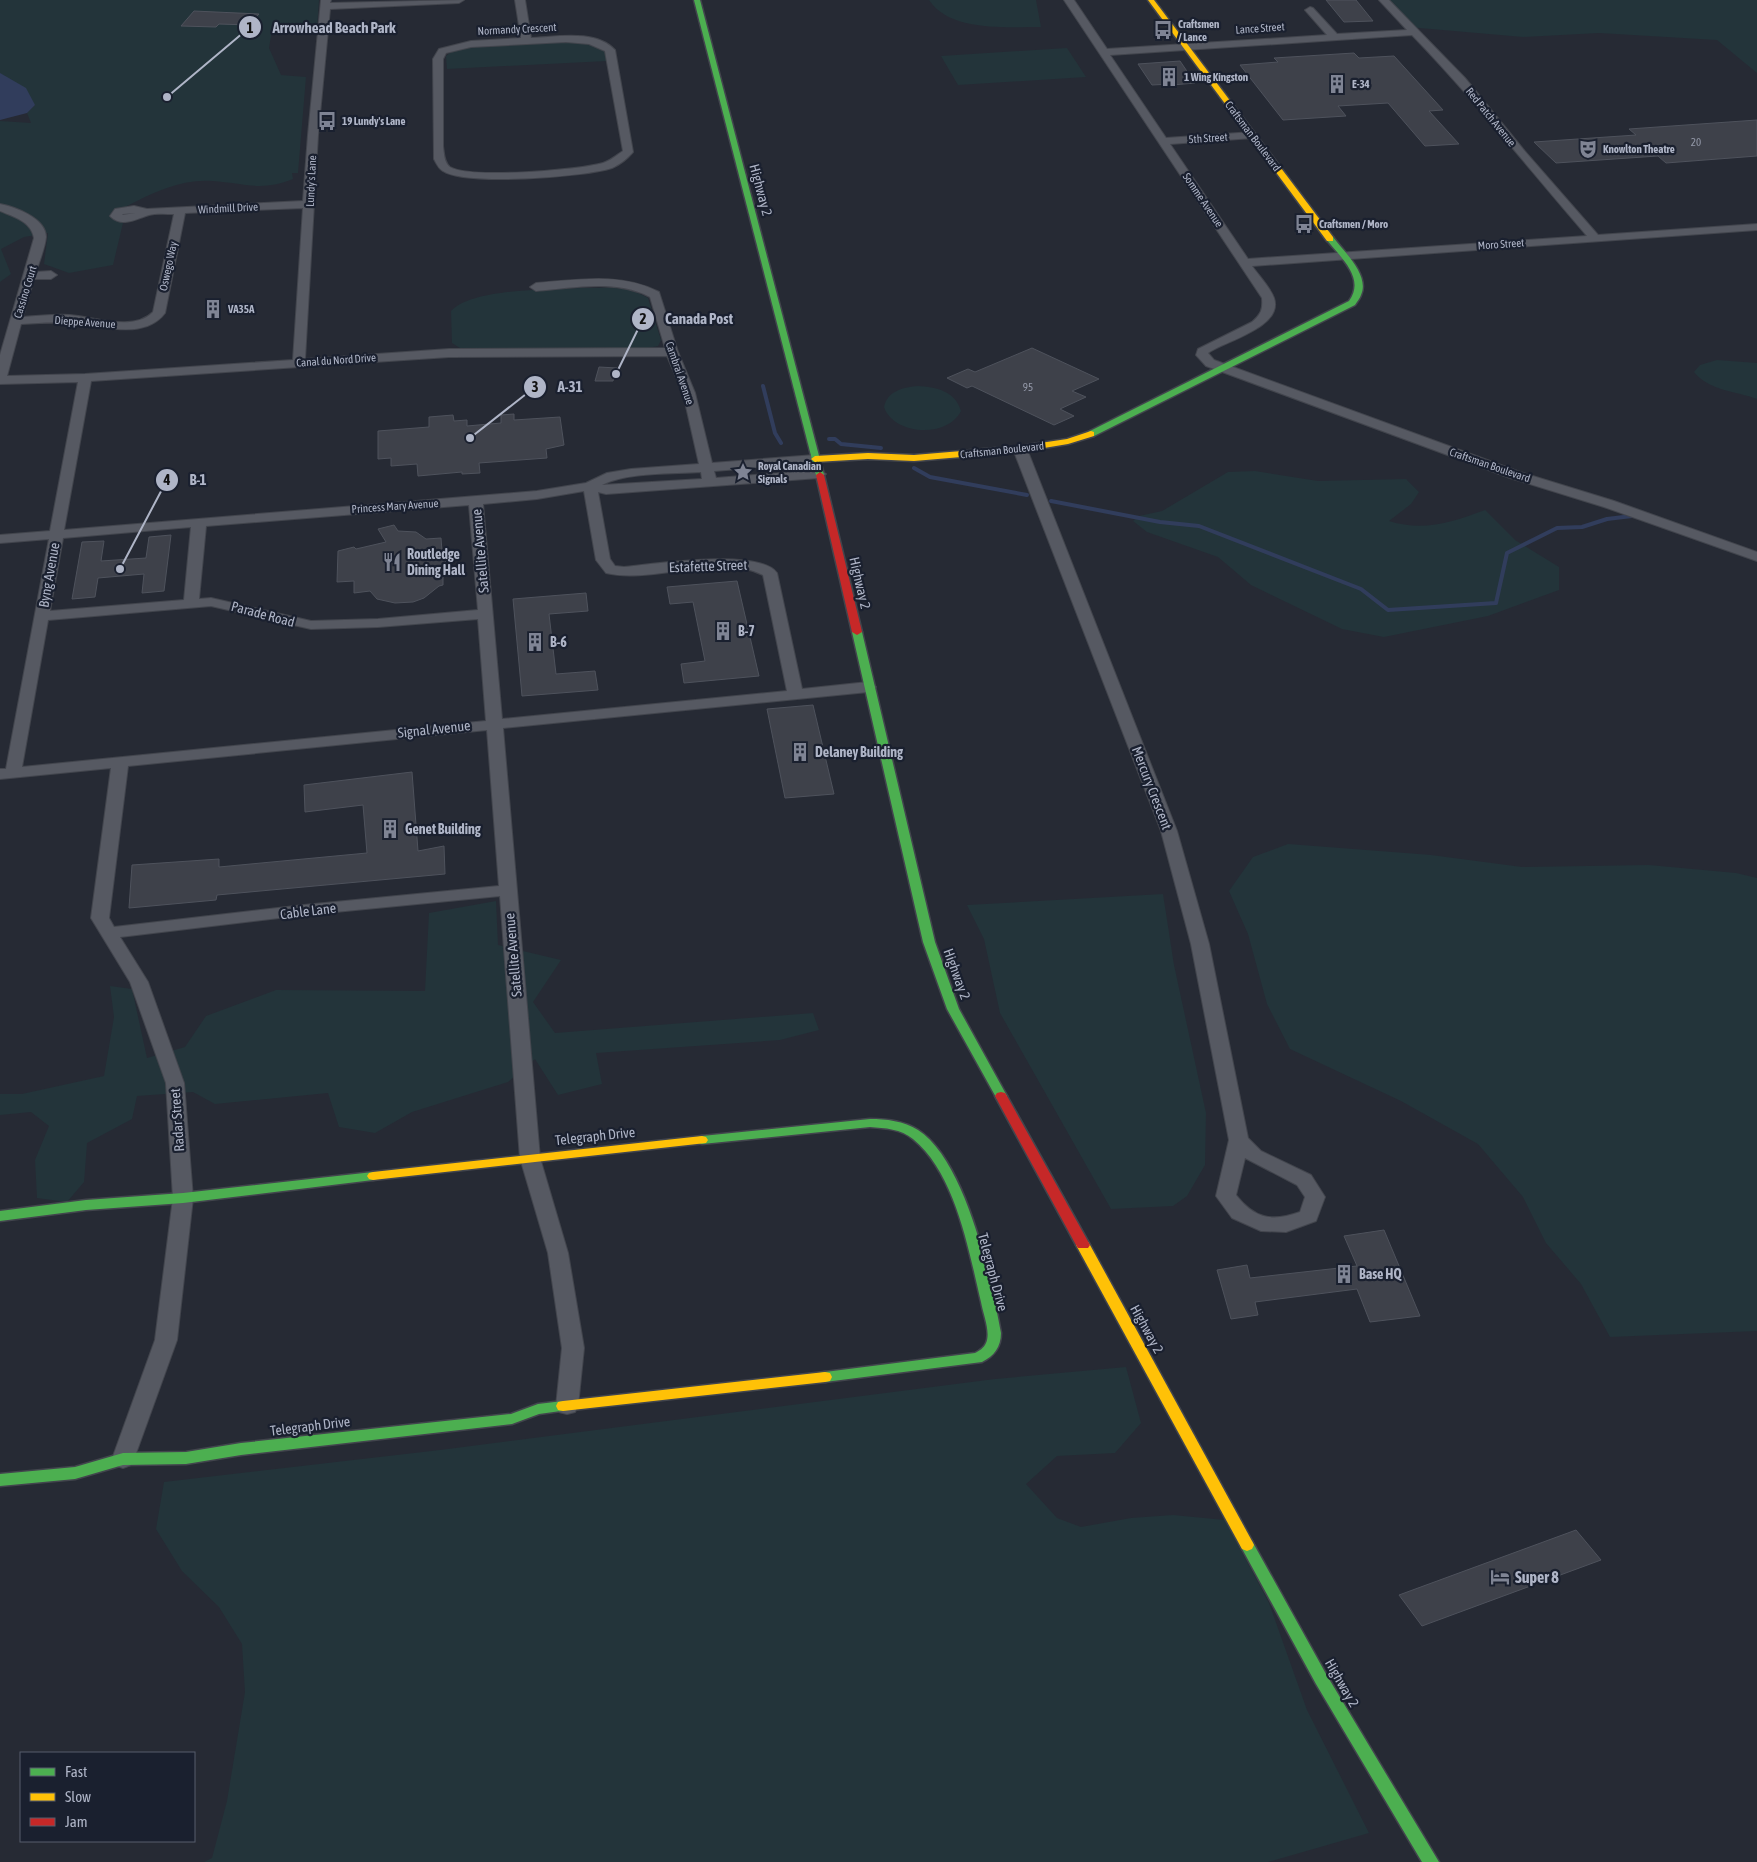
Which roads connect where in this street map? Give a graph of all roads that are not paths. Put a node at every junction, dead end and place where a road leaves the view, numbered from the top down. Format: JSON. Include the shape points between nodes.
{"nodes":[{"id":1,"x":459,"y":0,"type":"edge"},
{"id":2,"x":520,"y":0,"type":"edge"},
{"id":3,"x":697,"y":0,"type":"edge"},
{"id":4,"x":1069,"y":0,"type":"edge"},
{"id":5,"x":1151,"y":0,"type":"edge"},
{"id":6,"x":1384,"y":0,"type":"edge"},
{"id":7,"x":325,"y":3,"type":"edge"},
{"id":8,"x":1310,"y":10,"type":"dead end"},
{"id":9,"x":1416,"y":32,"type":"junction"},
{"id":10,"x":1333,"y":36,"type":"junction"},
{"id":11,"x":526,"y":40,"type":"junction"},
{"id":12,"x":1185,"y":46,"type":"junction"},
{"id":13,"x":1105,"y":52,"type":"junction"},
{"id":14,"x":1253,"y":135,"type":"junction"},
{"id":15,"x":1164,"y":141,"type":"junction"},
{"id":16,"x":310,"y":204,"type":"junction"},
{"id":17,"x":0,"y":206,"type":"edge"},
{"id":18,"x":180,"y":210,"type":"junction"},
{"id":19,"x":147,"y":212,"type":"dead end"},
{"id":20,"x":20,"y":216,"type":"junction"},
{"id":21,"x":0,"y":220,"type":"edge"},
{"id":22,"x":1757,"y":227,"type":"edge"},
{"id":23,"x":1594,"y":238,"type":"junction"},
{"id":24,"x":1343,"y":256,"type":"junction"},
{"id":25,"x":1244,"y":263,"type":"junction"},
{"id":26,"x":52,"y":275,"type":"dead end"},
{"id":27,"x":31,"y":276,"type":"junction"},
{"id":28,"x":536,"y":287,"type":"dead end"},
{"id":29,"x":153,"y":320,"type":"joint"},
{"id":30,"x":16,"y":321,"type":"junction"},
{"id":31,"x":672,"y":352,"type":"junction"},
{"id":32,"x":299,"y":362,"type":"junction"},
{"id":33,"x":1224,"y":369,"type":"junction"},
{"id":34,"x":0,"y":378,"type":"edge"},
{"id":35,"x":85,"y":378,"type":"junction"},
{"id":36,"x":1020,"y":449,"type":"junction"},
{"id":37,"x":914,"y":458,"type":"junction"},
{"id":38,"x":815,"y":459,"type":"junction"},
{"id":39,"x":706,"y":467,"type":"junction"},
{"id":40,"x":870,"y":467,"type":"dead end"},
{"id":41,"x":823,"y":473,"type":"junction"},
{"id":42,"x":710,"y":482,"type":"junction"},
{"id":43,"x":590,"y":486,"type":"junction"},
{"id":44,"x":476,"y":500,"type":"junction"},
{"id":45,"x":199,"y":522,"type":"junction"},
{"id":46,"x":57,"y":533,"type":"junction"},
{"id":47,"x":0,"y":539,"type":"edge"},
{"id":48,"x":1757,"y":557,"type":"edge"},
{"id":49,"x":190,"y":603,"type":"junction"},
{"id":50,"x":485,"y":614,"type":"junction"},
{"id":51,"x":42,"y":616,"type":"junction"},
{"id":52,"x":868,"y":686,"type":"junction"},
{"id":53,"x":795,"y":692,"type":"junction"},
{"id":54,"x":494,"y":723,"type":"junction"},
{"id":55,"x":120,"y":762,"type":"junction"},
{"id":56,"x":6,"y":773,"type":"edge"},
{"id":57,"x":508,"y":890,"type":"junction"},
{"id":58,"x":109,"y":934,"type":"junction"},
{"id":59,"x":1239,"y":1140,"type":"junction"},
{"id":60,"x":530,"y":1158,"type":"junction"},
{"id":61,"x":183,"y":1198,"type":"junction"},
{"id":62,"x":0,"y":1216,"type":"edge"},
{"id":63,"x":567,"y":1406,"type":"junction"},
{"id":64,"x":123,"y":1459,"type":"junction"},
{"id":65,"x":0,"y":1480,"type":"edge"},
{"id":66,"x":1431,"y":1862,"type":"edge"}],
"edges":[{"from":1,"to":7,"type":"street"},
{"from":2,"to":11,"type":"street"},
{"from":3,"to":38,"type":"street","name":"Highway 2"},
{"from":4,"to":13,"type":"street","name":"Somme Avenue"},
{"from":5,"to":12,"type":"street","name":"Craftsman Boulevard"},
{"from":6,"to":9,"type":"street","name":"Red Patch Avenue"},
{"from":7,"to":16,"type":"street","name":"Lundy's Lane"},
{"from":8,"to":10,"type":"street"},
{"from":9,"to":10,"type":"street","name":"Lance Street"},
{"from":9,"to":23,"type":"street","name":"Red Patch Avenue","via":[[1461,80]]},
{"from":10,"to":12,"type":"street","name":"Lance Street"},
{"from":11,"to":11,"type":"street","name":"Normandy Crescent","via":[[471,44],[442,51],[438,59],[438,146],[439,159],[446,169],[492,176],[588,170],[610,165],[628,152],[610,50],[604,44],[579,39]]},
{"from":12,"to":13,"type":"street","name":"Lance Street"},
{"from":12,"to":14,"type":"street","name":"Craftsman Boulevard"},
{"from":13,"to":15,"type":"street","name":"Somme Avenue"},
{"from":14,"to":15,"type":"street","name":"5th Street"},
{"from":14,"to":24,"type":"street","name":"Craftsman Boulevard"},
{"from":15,"to":25,"type":"street","name":"Somme Avenue"},
{"from":16,"to":18,"type":"street","name":"Windmill Drive"},
{"from":16,"to":32,"type":"street","name":"Lundy's Lane"},
{"from":17,"to":20,"type":"street"},
{"from":18,"to":19,"type":"street","name":"Windmill Drive"},
{"from":18,"to":29,"type":"street","name":"Oswego Way","via":[[159,313]]},
{"from":20,"to":21,"type":"street"},
{"from":20,"to":27,"type":"street","name":"Cassino Court","via":[[40,230]]},
{"from":22,"to":23,"type":"street","name":"Moro Street"},
{"from":23,"to":24,"type":"street","name":"Moro Street"},
{"from":24,"to":25,"type":"street","name":"Moro Street"},
{"from":24,"to":33,"type":"street","name":"Craftsman Boulevard","via":[[1360,282],[1359,295],[1355,300]]},
{"from":25,"to":33,"type":"street","name":"Somme Avenue","via":[[1268,298],[1269,312],[1256,325],[1202,352],[1210,363]]},
{"from":26,"to":27,"type":"street"},
{"from":27,"to":30,"type":"street","name":"Cassino Court"},
{"from":28,"to":31,"type":"street","name":"Cambrai Avenue","via":[[620,284],[650,291],[657,299]]},
{"from":29,"to":30,"type":"street","name":"Dieppe Avenue","via":[[109,326],[73,319]]},
{"from":30,"to":34,"type":"street","name":"Cassino Court"},
{"from":31,"to":32,"type":"street","name":"Canal du Nord Drive","via":[[472,352]]},
{"from":31,"to":39,"type":"street","name":"Cambrai Avenue","via":[[689,394]]},
{"from":32,"to":35,"type":"street","name":"Canal du Nord Drive"},
{"from":33,"to":36,"type":"street","name":"Craftsman Boulevard","via":[[1096,432],[1068,441]]},
{"from":33,"to":48,"type":"street","name":"Craftsman Boulevard","via":[[1515,475],[1609,504]]},
{"from":34,"to":35,"type":"street","name":"Canal du Nord Drive"},
{"from":35,"to":46,"type":"street","name":"Byng Avenue"},
{"from":36,"to":37,"type":"street","name":"Craftsman Boulevard"},
{"from":36,"to":59,"type":"street","name":"Mercury Crescent","via":[[1169,831],[1200,944]]},
{"from":37,"to":38,"type":"street","name":"Craftsman Boulevard"},
{"from":37,"to":40,"type":"street","name":"Craftsman Boulevard"},
{"from":38,"to":39,"type":"street","name":"Princess Mary Avenue"},
{"from":38,"to":41,"type":"street","name":"Highway 2"},
{"from":39,"to":42,"type":"street","name":"Cambrai Avenue"},
{"from":39,"to":43,"type":"street","name":"Princess Mary Avenue","via":[[631,473],[608,477]]},
{"from":41,"to":42,"type":"street","name":"Princess Mary Avenue"},
{"from":41,"to":52,"type":"street","name":"Highway 2"},
{"from":42,"to":43,"type":"street","name":"Princess Mary Avenue","via":[[606,490]]},
{"from":43,"to":44,"type":"street","name":"Princess Mary Avenue"},
{"from":43,"to":53,"type":"street","name":"Estafette Street","via":[[603,560],[610,570],[624,572],[731,562],[755,565],[770,573]]},
{"from":44,"to":45,"type":"street","name":"Princess Mary Avenue"},
{"from":44,"to":50,"type":"street","name":"Satellite Avenue"},
{"from":45,"to":46,"type":"street","name":"Princess Mary Avenue"},
{"from":45,"to":49,"type":"street"},
{"from":46,"to":47,"type":"street","name":"Princess Mary Avenue"},
{"from":46,"to":51,"type":"street","name":"Byng Avenue"},
{"from":49,"to":50,"type":"street","name":"Parade Road","via":[[220,603],[311,625]]},
{"from":49,"to":51,"type":"street","name":"Parade Road"},
{"from":50,"to":54,"type":"street","name":"Satellite Avenue"},
{"from":51,"to":56,"type":"street","name":"Byng Avenue"},
{"from":52,"to":53,"type":"street","name":"Signal Avenue"},
{"from":52,"to":66,"type":"street","name":"Highway 2","via":[[929,942],[954,1009],[1317,1670]]},
{"from":53,"to":54,"type":"street","name":"Signal Avenue"},
{"from":54,"to":55,"type":"street","name":"Signal Avenue"},
{"from":54,"to":57,"type":"street","name":"Satellite Avenue"},
{"from":55,"to":56,"type":"street","name":"Signal Avenue"},
{"from":55,"to":58,"type":"street","name":"Radar Street","via":[[100,918]]},
{"from":57,"to":58,"type":"street","name":"Cable Lane"},
{"from":57,"to":60,"type":"street","name":"Satellite Avenue"},
{"from":58,"to":61,"type":"street","name":"Radar Street","via":[[139,982],[175,1083]]},
{"from":59,"to":59,"type":"street","name":"Mercury Crescent","via":[[1226,1196],[1239,1213],[1261,1224],[1286,1225],[1309,1216],[1315,1198],[1304,1180],[1254,1156]]},
{"from":60,"to":61,"type":"street","name":"Telegraph Drive"},
{"from":60,"to":63,"type":"street","name":"Satellite Avenue","via":[[558,1253],[573,1348]]},
{"from":60,"to":63,"type":"street","name":"Telegraph Drive","via":[[870,1123],[897,1126],[919,1137],[944,1169],[973,1249],[995,1336],[988,1353],[977,1358]]},
{"from":61,"to":62,"type":"street","name":"Telegraph Drive","via":[[86,1205]]},
{"from":61,"to":64,"type":"street","name":"Radar Street","via":[[166,1340]]},
{"from":63,"to":64,"type":"street","name":"Telegraph Drive","via":[[538,1409],[512,1419],[186,1458]]},
{"from":64,"to":65,"type":"street","name":"Telegraph Drive","via":[[75,1473]]}]}
